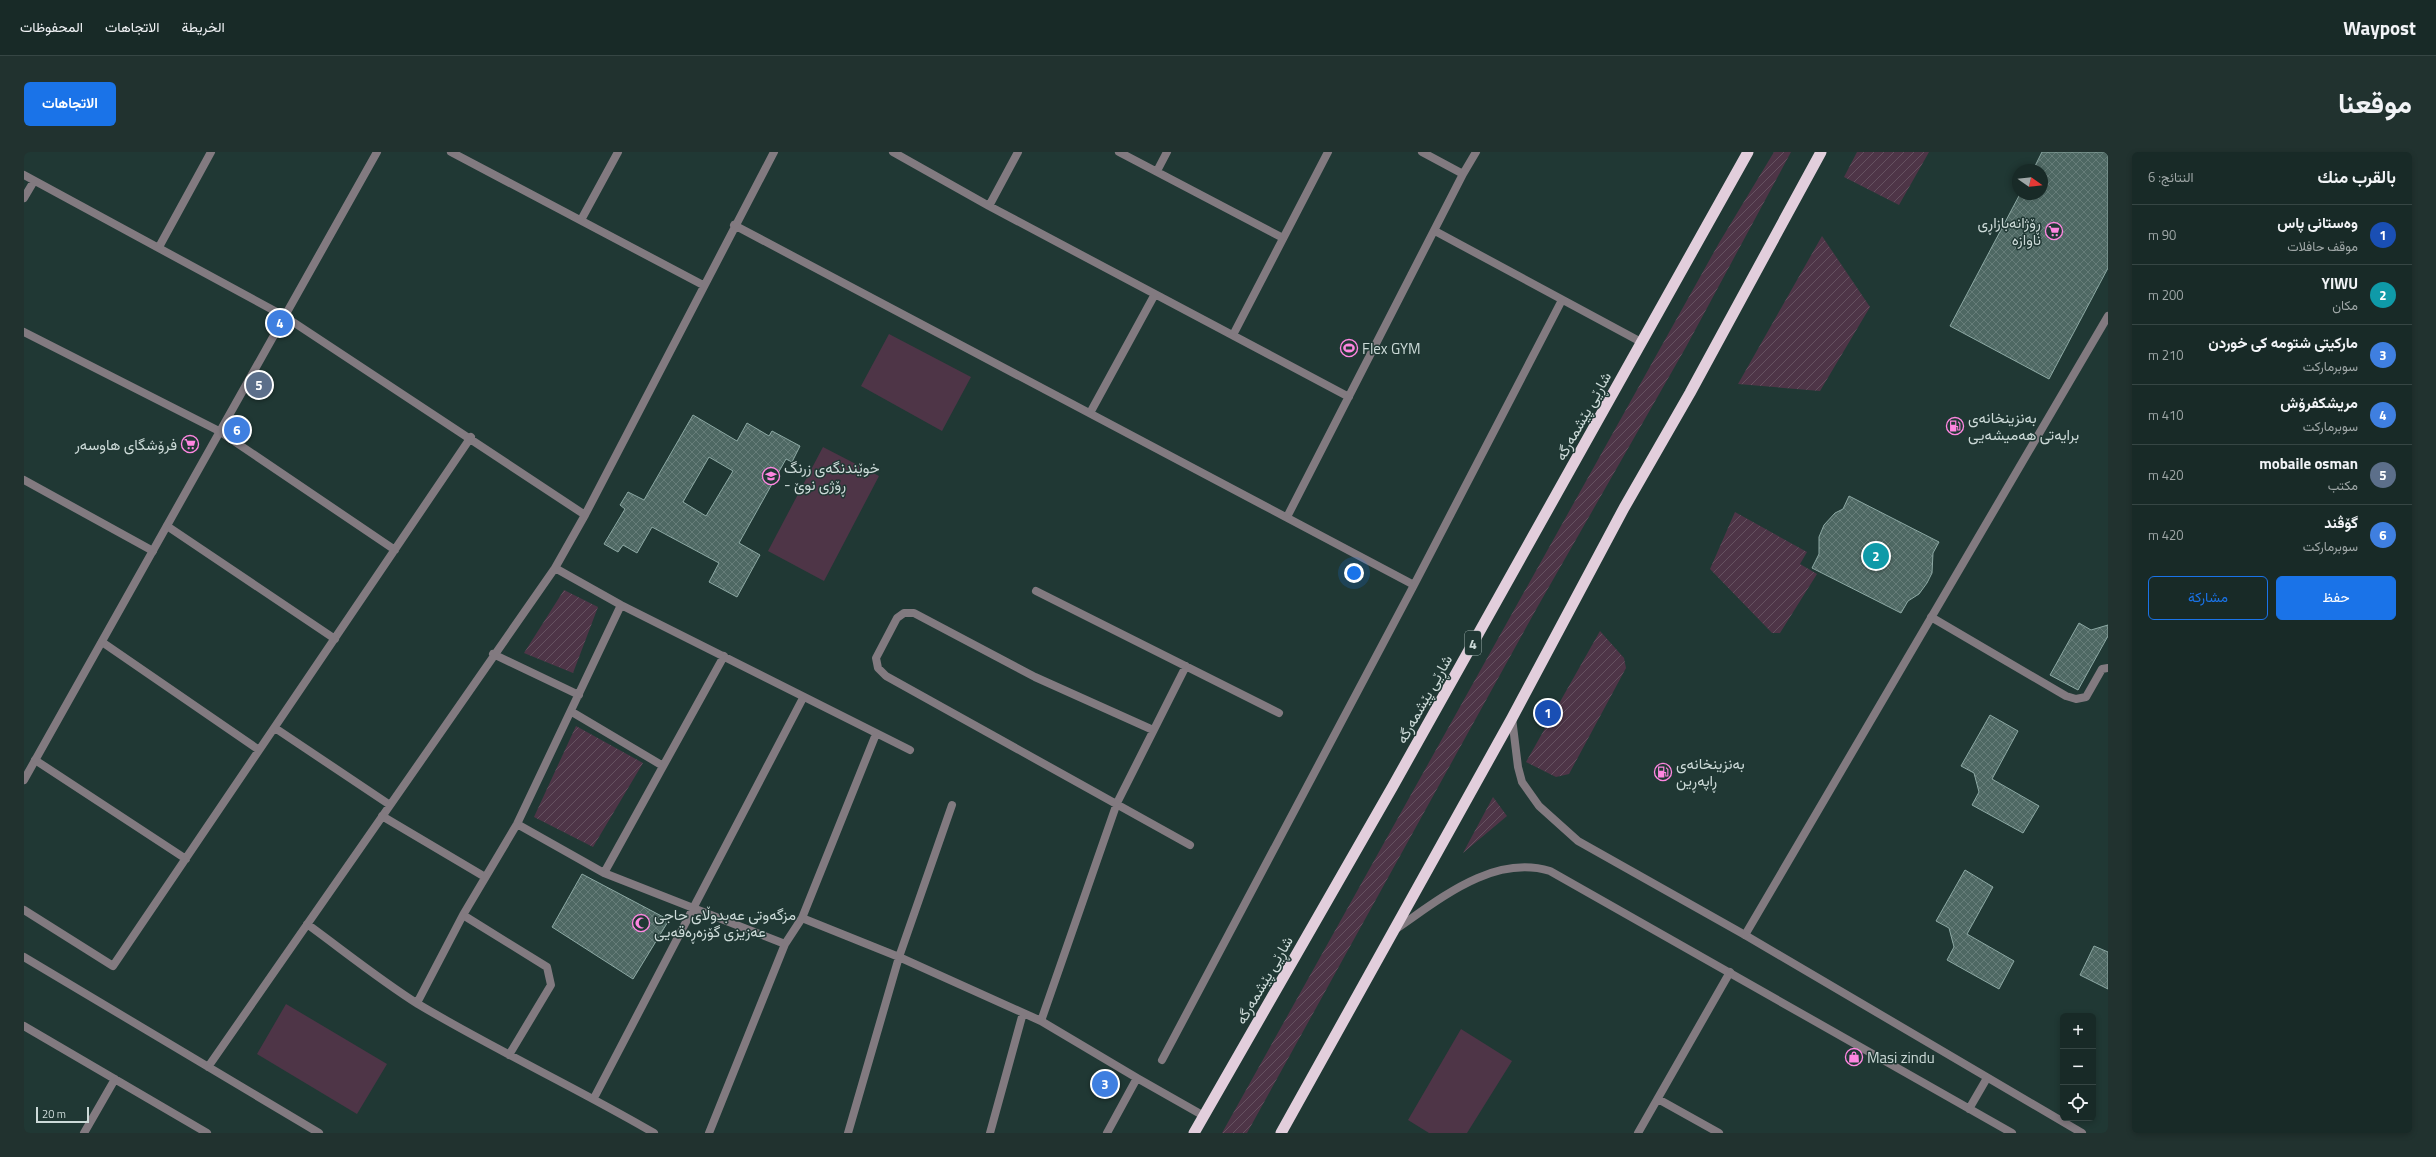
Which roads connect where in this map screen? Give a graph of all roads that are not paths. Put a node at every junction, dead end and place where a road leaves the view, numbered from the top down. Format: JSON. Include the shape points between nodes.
{"nodes":[{"id":1,"x":211,"y":152,"type":"edge"},
{"id":2,"x":377,"y":152,"type":"edge"},
{"id":3,"x":451,"y":152,"type":"edge"},
{"id":4,"x":618,"y":152,"type":"edge"},
{"id":5,"x":774,"y":152,"type":"edge"},
{"id":6,"x":893,"y":152,"type":"edge"},
{"id":7,"x":1018,"y":152,"type":"edge"},
{"id":8,"x":1119,"y":152,"type":"edge"},
{"id":9,"x":1167,"y":152,"type":"edge"},
{"id":10,"x":1328,"y":152,"type":"edge"},
{"id":11,"x":1422,"y":152,"type":"edge"},
{"id":12,"x":1476,"y":152,"type":"edge"},
{"id":13,"x":1748,"y":152,"type":"edge"},
{"id":14,"x":1821,"y":152,"type":"edge"},
{"id":15,"x":1157,"y":171,"type":"junction"},
{"id":16,"x":1463,"y":174,"type":"junction"},
{"id":17,"x":24,"y":175,"type":"edge"},
{"id":18,"x":34,"y":181,"type":"junction"},
{"id":19,"x":24,"y":198,"type":"edge"},
{"id":20,"x":988,"y":206,"type":"junction"},
{"id":21,"x":581,"y":220,"type":"junction"},
{"id":22,"x":734,"y":225,"type":"junction"},
{"id":23,"x":1435,"y":230,"type":"junction"},
{"id":24,"x":1284,"y":238,"type":"junction"},
{"id":25,"x":159,"y":247,"type":"junction"},
{"id":26,"x":703,"y":285,"type":"junction"},
{"id":27,"x":1155,"y":294,"type":"junction"},
{"id":28,"x":1562,"y":300,"type":"junction"},
{"id":29,"x":284,"y":316,"type":"junction"},
{"id":30,"x":2108,"y":316,"type":"edge"},
{"id":31,"x":24,"y":332,"type":"edge"},
{"id":32,"x":1233,"y":335,"type":"junction"},
{"id":33,"x":1641,"y":342,"type":"junction"},
{"id":34,"x":1349,"y":397,"type":"junction"},
{"id":35,"x":1090,"y":413,"type":"junction"},
{"id":36,"x":219,"y":431,"type":"junction"},
{"id":37,"x":471,"y":438,"type":"junction"},
{"id":38,"x":24,"y":480,"type":"edge"},
{"id":39,"x":585,"y":515,"type":"junction"},
{"id":40,"x":1286,"y":517,"type":"junction"},
{"id":41,"x":167,"y":526,"type":"junction"},
{"id":42,"x":395,"y":550,"type":"junction"},
{"id":43,"x":153,"y":551,"type":"junction"},
{"id":44,"x":555,"y":568,"type":"junction"},
{"id":45,"x":1414,"y":585,"type":"junction"},
{"id":46,"x":1036,"y":591,"type":"dead end"},
{"id":47,"x":621,"y":605,"type":"junction"},
{"id":48,"x":1931,"y":617,"type":"junction"},
{"id":49,"x":334,"y":639,"type":"junction"},
{"id":50,"x":102,"y":642,"type":"junction"},
{"id":51,"x":493,"y":654,"type":"junction"},
{"id":52,"x":724,"y":656,"type":"junction"},
{"id":53,"x":1186,"y":666,"type":"junction"},
{"id":54,"x":2108,"y":668,"type":"edge"},
{"id":55,"x":579,"y":695,"type":"junction"},
{"id":56,"x":803,"y":698,"type":"junction"},
{"id":57,"x":572,"y":712,"type":"junction"},
{"id":58,"x":1279,"y":713,"type":"dead end"},
{"id":59,"x":1512,"y":718,"type":"junction"},
{"id":60,"x":275,"y":728,"type":"junction"},
{"id":61,"x":1153,"y":730,"type":"junction"},
{"id":62,"x":876,"y":734,"type":"junction"},
{"id":63,"x":259,"y":750,"type":"junction"},
{"id":64,"x":910,"y":750,"type":"dead end"},
{"id":65,"x":35,"y":760,"type":"junction"},
{"id":66,"x":663,"y":766,"type":"junction"},
{"id":67,"x":24,"y":780,"type":"edge"},
{"id":68,"x":1117,"y":803,"type":"junction"},
{"id":69,"x":390,"y":805,"type":"junction"},
{"id":70,"x":952,"y":805,"type":"dead end"},
{"id":71,"x":382,"y":816,"type":"junction"},
{"id":72,"x":517,"y":824,"type":"junction"},
{"id":73,"x":1190,"y":845,"type":"dead end"},
{"id":74,"x":186,"y":859,"type":"junction"},
{"id":75,"x":604,"y":873,"type":"junction"},
{"id":76,"x":485,"y":877,"type":"junction"},
{"id":77,"x":693,"y":906,"type":"junction"},
{"id":78,"x":24,"y":910,"type":"edge"},
{"id":79,"x":464,"y":915,"type":"junction"},
{"id":80,"x":802,"y":918,"type":"junction"},
{"id":81,"x":307,"y":924,"type":"junction"},
{"id":82,"x":1392,"y":931,"type":"junction"},
{"id":83,"x":1745,"y":935,"type":"junction"},
{"id":84,"x":785,"y":944,"type":"junction"},
{"id":85,"x":24,"y":957,"type":"edge"},
{"id":86,"x":899,"y":957,"type":"junction"},
{"id":87,"x":1730,"y":972,"type":"junction"},
{"id":88,"x":417,"y":1003,"type":"junction"},
{"id":89,"x":1023,"y":1013,"type":"junction"},
{"id":90,"x":1041,"y":1021,"type":"junction"},
{"id":91,"x":24,"y":1026,"type":"edge"},
{"id":92,"x":509,"y":1055,"type":"junction"},
{"id":93,"x":1162,"y":1060,"type":"dead end"},
{"id":94,"x":208,"y":1067,"type":"junction"},
{"id":95,"x":1137,"y":1078,"type":"junction"},
{"id":96,"x":1987,"y":1078,"type":"junction"},
{"id":97,"x":115,"y":1079,"type":"junction"},
{"id":98,"x":594,"y":1098,"type":"junction"},
{"id":99,"x":1658,"y":1099,"type":"junction"},
{"id":100,"x":1969,"y":1109,"type":"junction"},
{"id":101,"x":1204,"y":1116,"type":"junction"},
{"id":102,"x":84,"y":1133,"type":"edge"},
{"id":103,"x":207,"y":1133,"type":"edge"},
{"id":104,"x":319,"y":1133,"type":"edge"},
{"id":105,"x":654,"y":1133,"type":"edge"},
{"id":106,"x":709,"y":1133,"type":"edge"},
{"id":107,"x":848,"y":1133,"type":"edge"},
{"id":108,"x":990,"y":1133,"type":"edge"},
{"id":109,"x":1107,"y":1133,"type":"edge"},
{"id":110,"x":1194,"y":1133,"type":"edge"},
{"id":111,"x":1281,"y":1133,"type":"edge"},
{"id":112,"x":1638,"y":1133,"type":"edge"},
{"id":113,"x":1719,"y":1133,"type":"edge"},
{"id":114,"x":2012,"y":1133,"type":"edge"},
{"id":115,"x":2082,"y":1133,"type":"edge"}],
"edges":[{"from":1,"to":25,"type":"street"},
{"from":2,"to":29,"type":"street"},
{"from":3,"to":21,"type":"street"},
{"from":4,"to":21,"type":"street"},
{"from":5,"to":22,"type":"street"},
{"from":6,"to":20,"type":"street"},
{"from":7,"to":20,"type":"street"},
{"from":8,"to":15,"type":"street"},
{"from":9,"to":15,"type":"street"},
{"from":10,"to":24,"type":"street"},
{"from":11,"to":16,"type":"street"},
{"from":12,"to":16,"type":"street"},
{"from":13,"to":33,"type":"highway","name":"شاڕێی پێشمەرگە","number":"4"},
{"from":14,"to":59,"type":"highway","via":[[1690,394],[1624,508]]},
{"from":15,"to":24,"type":"street"},
{"from":16,"to":23,"type":"street"},
{"from":17,"to":18,"type":"street"},
{"from":18,"to":19,"type":"street"},
{"from":18,"to":25,"type":"street"},
{"from":20,"to":27,"type":"street"},
{"from":21,"to":26,"type":"street"},
{"from":22,"to":26,"type":"street"},
{"from":22,"to":35,"type":"street"},
{"from":23,"to":28,"type":"street"},
{"from":23,"to":34,"type":"street"},
{"from":24,"to":32,"type":"street"},
{"from":25,"to":29,"type":"street"},
{"from":26,"to":39,"type":"street"},
{"from":27,"to":32,"type":"street"},
{"from":27,"to":35,"type":"street"},
{"from":28,"to":33,"type":"street"},
{"from":28,"to":45,"type":"street"},
{"from":29,"to":36,"type":"street"},
{"from":29,"to":37,"type":"street"},
{"from":30,"to":48,"type":"street"},
{"from":31,"to":36,"type":"street"},
{"from":32,"to":34,"type":"street"},
{"from":33,"to":101,"type":"highway","name":"شاڕێی پێشمەرگە","number":"4","via":[[1393,786]]},
{"from":34,"to":40,"type":"street"},
{"from":35,"to":40,"type":"street"},
{"from":36,"to":41,"type":"street"},
{"from":36,"to":42,"type":"street"},
{"from":37,"to":39,"type":"street"},
{"from":37,"to":42,"type":"street"},
{"from":38,"to":43,"type":"street"},
{"from":39,"to":44,"type":"street"},
{"from":40,"to":45,"type":"street"},
{"from":41,"to":43,"type":"street"},
{"from":41,"to":49,"type":"street"},
{"from":42,"to":49,"type":"street"},
{"from":43,"to":50,"type":"street"},
{"from":44,"to":47,"type":"street"},
{"from":44,"to":51,"type":"street"},
{"from":45,"to":93,"type":"street"},
{"from":46,"to":53,"type":"street"},
{"from":47,"to":52,"type":"street"},
{"from":47,"to":55,"type":"street"},
{"from":48,"to":54,"type":"street","via":[[2066,696],[2076,699],[2086,697],[2102,669]]},
{"from":48,"to":83,"type":"street"},
{"from":49,"to":60,"type":"street"},
{"from":50,"to":63,"type":"street"},
{"from":50,"to":65,"type":"street"},
{"from":51,"to":55,"type":"street"},
{"from":51,"to":69,"type":"street"},
{"from":52,"to":56,"type":"street"},
{"from":52,"to":66,"type":"street"},
{"from":53,"to":58,"type":"street"},
{"from":53,"to":61,"type":"street"},
{"from":55,"to":57,"type":"street"},
{"from":56,"to":62,"type":"street"},
{"from":56,"to":77,"type":"street"},
{"from":57,"to":66,"type":"street"},
{"from":57,"to":72,"type":"street"},
{"from":59,"to":82,"type":"highway"},
{"from":59,"to":83,"type":"street","via":[[1522,782],[1547,815],[1578,841]]},
{"from":60,"to":63,"type":"street"},
{"from":60,"to":69,"type":"street"},
{"from":61,"to":68,"type":"street"},
{"from":61,"to":68,"type":"street","via":[[1034,677],[914,613],[904,613],[897,618],[876,658],[878,668],[886,676]]},
{"from":62,"to":64,"type":"street"},
{"from":62,"to":80,"type":"street"},
{"from":63,"to":74,"type":"street"},
{"from":65,"to":67,"type":"street"},
{"from":65,"to":74,"type":"street"},
{"from":66,"to":75,"type":"street"},
{"from":68,"to":73,"type":"street"},
{"from":68,"to":90,"type":"street"},
{"from":69,"to":71,"type":"street"},
{"from":70,"to":86,"type":"street"},
{"from":71,"to":76,"type":"street"},
{"from":71,"to":81,"type":"street"},
{"from":72,"to":75,"type":"street"},
{"from":72,"to":76,"type":"street"},
{"from":74,"to":78,"type":"street","via":[[113,966]]},
{"from":75,"to":77,"type":"street"},
{"from":76,"to":79,"type":"street"},
{"from":77,"to":84,"type":"street"},
{"from":77,"to":98,"type":"street"},
{"from":79,"to":88,"type":"street"},
{"from":79,"to":92,"type":"street","via":[[547,967],[551,985]]},
{"from":80,"to":84,"type":"street"},
{"from":80,"to":86,"type":"street"},
{"from":81,"to":88,"type":"street"},
{"from":81,"to":94,"type":"street"},
{"from":82,"to":87,"type":"street","via":[[1451,892],[1478,878],[1511,868],[1532,867],[1559,875]]},
{"from":82,"to":111,"type":"highway"},
{"from":83,"to":96,"type":"street"},
{"from":84,"to":106,"type":"street"},
{"from":85,"to":94,"type":"street"},
{"from":86,"to":89,"type":"street"},
{"from":86,"to":107,"type":"street"},
{"from":87,"to":99,"type":"street"},
{"from":87,"to":100,"type":"street"},
{"from":88,"to":92,"type":"street"},
{"from":89,"to":90,"type":"street"},
{"from":89,"to":108,"type":"street"},
{"from":90,"to":95,"type":"street"},
{"from":91,"to":97,"type":"street"},
{"from":92,"to":98,"type":"street"},
{"from":94,"to":104,"type":"street"},
{"from":95,"to":101,"type":"street"},
{"from":95,"to":109,"type":"street"},
{"from":96,"to":100,"type":"street"},
{"from":96,"to":115,"type":"street"},
{"from":97,"to":102,"type":"street"},
{"from":97,"to":103,"type":"street"},
{"from":98,"to":105,"type":"street"},
{"from":99,"to":112,"type":"street"},
{"from":99,"to":113,"type":"street"},
{"from":100,"to":114,"type":"street"},
{"from":101,"to":110,"type":"highway","name":"شاڕێی پێشمەرگە","number":"4"}]}
